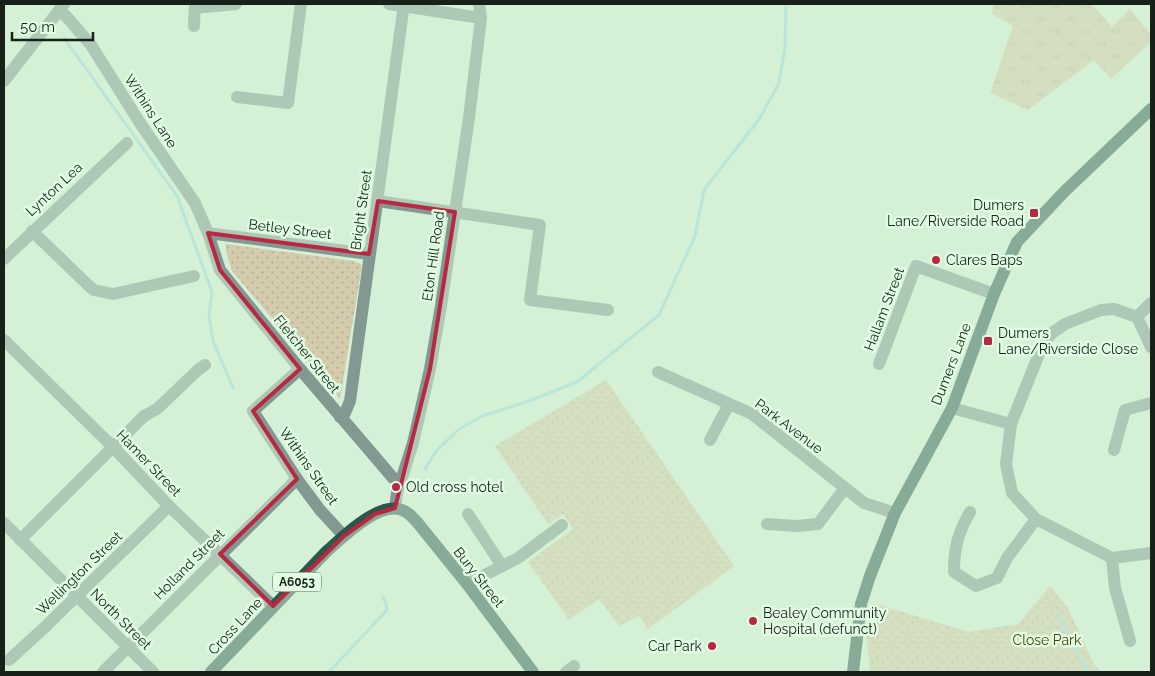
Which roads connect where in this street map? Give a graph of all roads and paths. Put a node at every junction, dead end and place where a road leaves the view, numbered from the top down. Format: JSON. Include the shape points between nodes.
{"nodes":[{"id":1,"x":236,"y":4,"type":"edge"},
{"id":2,"x":301,"y":4,"type":"edge"},
{"id":3,"x":389,"y":4,"type":"edge"},
{"id":4,"x":404,"y":4,"type":"edge"},
{"id":5,"x":480,"y":4,"type":"edge"},
{"id":6,"x":195,"y":6,"type":"edge"},
{"id":7,"x":62,"y":8,"type":"edge"},
{"id":8,"x":481,"y":18,"type":"junction"},
{"id":9,"x":194,"y":26,"type":"dead end"},
{"id":10,"x":4,"y":82,"type":"edge"},
{"id":11,"x":237,"y":97,"type":"dead end"},
{"id":12,"x":1151,"y":109,"type":"edge"},
{"id":13,"x":127,"y":143,"type":"dead end"},
{"id":14,"x":378,"y":201,"type":"junction"},
{"id":15,"x":455,"y":212,"type":"junction"},
{"id":16,"x":32,"y":231,"type":"junction"},
{"id":17,"x":208,"y":233,"type":"junction"},
{"id":18,"x":369,"y":254,"type":"junction"},
{"id":19,"x":4,"y":259,"type":"edge"},
{"id":20,"x":194,"y":276,"type":"dead end"},
{"id":21,"x":994,"y":294,"type":"junction"},
{"id":22,"x":1151,"y":303,"type":"edge"},
{"id":23,"x":608,"y":310,"type":"dead end"},
{"id":24,"x":1137,"y":317,"type":"junction"},
{"id":25,"x":4,"y":340,"type":"edge"},
{"id":26,"x":1151,"y":347,"type":"edge"},
{"id":27,"x":879,"y":364,"type":"dead end"},
{"id":28,"x":205,"y":365,"type":"dead end"},
{"id":29,"x":300,"y":369,"type":"junction"},
{"id":30,"x":658,"y":372,"type":"dead end"},
{"id":31,"x":1151,"y":402,"type":"edge"},
{"id":32,"x":729,"y":404,"type":"junction"},
{"id":33,"x":952,"y":408,"type":"junction"},
{"id":34,"x":340,"y":417,"type":"junction"},
{"id":35,"x":1011,"y":424,"type":"junction"},
{"id":36,"x":710,"y":440,"type":"dead end"},
{"id":37,"x":112,"y":446,"type":"junction"},
{"id":38,"x":1114,"y":450,"type":"dead end"},
{"id":39,"x":297,"y":479,"type":"junction"},
{"id":40,"x":401,"y":481,"type":"junction"},
{"id":41,"x":845,"y":488,"type":"junction"},
{"id":42,"x":169,"y":506,"type":"junction"},
{"id":43,"x":395,"y":508,"type":"junction"},
{"id":44,"x":970,"y":512,"type":"dead end"},
{"id":45,"x":895,"y":513,"type":"junction"},
{"id":46,"x":468,"y":514,"type":"dead end"},
{"id":47,"x":1036,"y":519,"type":"junction"},
{"id":48,"x":4,"y":523,"type":"edge"},
{"id":49,"x":767,"y":524,"type":"dead end"},
{"id":50,"x":562,"y":525,"type":"dead end"},
{"id":51,"x":344,"y":536,"type":"junction"},
{"id":52,"x":20,"y":540,"type":"junction"},
{"id":53,"x":220,"y":554,"type":"junction"},
{"id":54,"x":1151,"y":554,"type":"edge"},
{"id":55,"x":1112,"y":558,"type":"junction"},
{"id":56,"x":502,"y":566,"type":"junction"},
{"id":57,"x":466,"y":584,"type":"junction"},
{"id":58,"x":76,"y":596,"type":"junction"},
{"id":59,"x":273,"y":606,"type":"junction"},
{"id":60,"x":1130,"y":641,"type":"dead end"},
{"id":61,"x":127,"y":647,"type":"junction"},
{"id":62,"x":9,"y":660,"type":"dead end"},
{"id":63,"x":103,"y":672,"type":"edge"},
{"id":64,"x":153,"y":672,"type":"edge"},
{"id":65,"x":212,"y":672,"type":"edge"},
{"id":66,"x":533,"y":672,"type":"edge"},
{"id":67,"x":853,"y":672,"type":"edge"}],
"edges":[{"from":1,"to":6,"type":"street"},
{"from":2,"to":11,"type":"street","via":[[288,104]]},
{"from":3,"to":4,"type":"street"},
{"from":4,"to":8,"type":"street"},
{"from":4,"to":14,"type":"street","name":"Bright Street"},
{"from":5,"to":8,"type":"street","name":"Eton Hill Road"},
{"from":6,"to":9,"type":"street"},
{"from":7,"to":10,"type":"street"},
{"from":7,"to":17,"type":"street","name":"Withins Lane","via":[[91,45],[195,203]]},
{"from":8,"to":15,"type":"street","name":"Eton Hill Road"},
{"from":12,"to":21,"type":"main road","name":"Dumers Lane","via":[[1017,242]]},
{"from":13,"to":16,"type":"street","name":"Lynton Lea"},
{"from":14,"to":15,"type":"street"},
{"from":14,"to":18,"type":"street","name":"Bright Street"},
{"from":15,"to":23,"type":"street","via":[[540,225],[530,300]]},
{"from":15,"to":40,"type":"street","name":"Eton Hill Road","via":[[430,369]]},
{"from":16,"to":19,"type":"street","name":"Lynton Lea"},
{"from":16,"to":20,"type":"street","via":[[89,286],[100,292],[120,293]]},
{"from":17,"to":18,"type":"street","name":"Betley Street"},
{"from":17,"to":29,"type":"street","name":"Fletcher Street","via":[[220,270]]},
{"from":18,"to":34,"type":"street","name":"Bright Street","via":[[350,401]]},
{"from":21,"to":27,"type":"street","name":"Hallam Street","via":[[916,266]]},
{"from":21,"to":33,"type":"main road","name":"Dumers Lane"},
{"from":22,"to":24,"type":"street"},
{"from":24,"to":26,"type":"street"},
{"from":24,"to":35,"type":"street","via":[[1114,309],[1101,310],[1065,324],[1052,333],[1043,344]]},
{"from":25,"to":37,"type":"street","name":"Hamer Street"},
{"from":28,"to":37,"type":"street","via":[[157,409],[146,413]]},
{"from":29,"to":34,"type":"street","name":"Fletcher Street"},
{"from":29,"to":39,"type":"street","name":"Withins Street","via":[[253,411]]},
{"from":30,"to":32,"type":"street","name":"Park Avenue"},
{"from":31,"to":38,"type":"street","via":[[1125,410]]},
{"from":32,"to":36,"type":"street"},
{"from":32,"to":41,"type":"street","name":"Park Avenue","via":[[752,414]]},
{"from":33,"to":35,"type":"street"},
{"from":33,"to":45,"type":"main road","name":"Dumers Lane"},
{"from":34,"to":40,"type":"street","name":"Fletcher Street","via":[[393,478]]},
{"from":35,"to":47,"type":"street","via":[[1006,464],[1012,493]]},
{"from":37,"to":42,"type":"street","name":"Hamer Street"},
{"from":37,"to":52,"type":"street"},
{"from":39,"to":51,"type":"street","name":"Withins Street"},
{"from":39,"to":53,"type":"street","name":"Holland Street"},
{"from":40,"to":43,"type":"street","name":"Eton Hill Road"},
{"from":41,"to":45,"type":"street","name":"Park Avenue","via":[[864,503]]},
{"from":41,"to":49,"type":"street","via":[[818,524]]},
{"from":42,"to":53,"type":"street","name":"Hamer Street"},
{"from":42,"to":58,"type":"street","name":"Wellington Street"},
{"from":43,"to":51,"type":"main road","name":"Cross Lane","number":"A6053","via":[[375,514]]},
{"from":43,"to":57,"type":"main road","name":"Bury Street","via":[[417,522]]},
{"from":44,"to":47,"type":"street","via":[[959,530],[954,572],[976,586],[997,578],[1007,558]]},
{"from":45,"to":67,"type":"main road","name":"Dumers Lane","via":[[861,604]]},
{"from":46,"to":56,"type":"street"},
{"from":47,"to":55,"type":"street"},
{"from":48,"to":52,"type":"street","name":"North Street"},
{"from":50,"to":56,"type":"street"},
{"from":51,"to":59,"type":"main road","name":"Cross Lane","number":"A6053"},
{"from":52,"to":58,"type":"street","name":"North Street"},
{"from":53,"to":59,"type":"street","name":"Hamer Street"},
{"from":53,"to":61,"type":"street","name":"Holland Street"},
{"from":54,"to":55,"type":"street"},
{"from":55,"to":60,"type":"street","via":[[1115,588]]},
{"from":56,"to":57,"type":"street"},
{"from":57,"to":66,"type":"main road","name":"Bury Street"},
{"from":58,"to":61,"type":"street","name":"North Street"},
{"from":58,"to":62,"type":"street","name":"Wellington Street"},
{"from":59,"to":65,"type":"main road","name":"Cross Lane","number":"A6053"},
{"from":61,"to":63,"type":"street","name":"Holland Street"},
{"from":61,"to":64,"type":"street","name":"North Street"}]}
